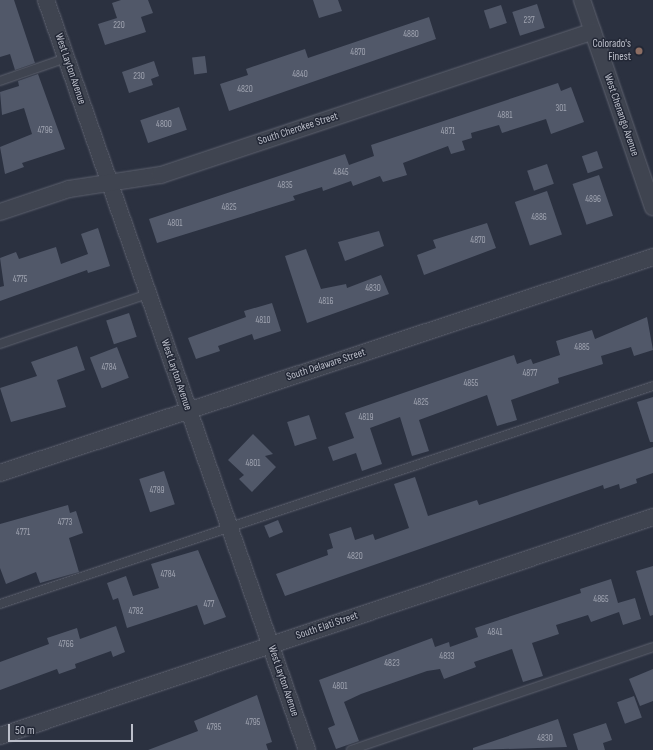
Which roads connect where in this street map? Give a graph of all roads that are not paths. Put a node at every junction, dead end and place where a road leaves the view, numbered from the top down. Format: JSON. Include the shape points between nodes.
{"nodes":[{"id":1,"x":46,"y":0,"type":"edge"},
{"id":2,"x":582,"y":0,"type":"edge"},
{"id":3,"x":593,"y":31,"type":"junction"},
{"id":4,"x":66,"y":58,"type":"junction"},
{"id":5,"x":0,"y":81,"type":"edge"},
{"id":6,"x":110,"y":184,"type":"junction"},
{"id":7,"x":653,"y":207,"type":"edge"},
{"id":8,"x":0,"y":212,"type":"edge"},
{"id":9,"x":653,"y":256,"type":"edge"},
{"id":10,"x":148,"y":294,"type":"junction"},
{"id":11,"x":0,"y":344,"type":"edge"},
{"id":12,"x":653,"y":386,"type":"edge"},
{"id":13,"x":189,"y":410,"type":"junction"},
{"id":14,"x":0,"y":473,"type":"edge"},
{"id":15,"x":653,"y":517,"type":"edge"},
{"id":16,"x":230,"y":528,"type":"junction"},
{"id":17,"x":0,"y":604,"type":"edge"},
{"id":18,"x":270,"y":645,"type":"junction"},
{"id":19,"x":653,"y":647,"type":"edge"},
{"id":20,"x":0,"y":736,"type":"edge"},
{"id":21,"x":307,"y":750,"type":"edge"},
{"id":22,"x":351,"y":750,"type":"edge"}],
"edges":[{"from":1,"to":4,"type":"street","name":"West Layton Avenue"},
{"from":2,"to":3,"type":"street","name":"West Chenango Avenue"},
{"from":3,"to":6,"type":"street","name":"South Cherokee Street","via":[[161,175]]},
{"from":3,"to":7,"type":"street","name":"West Chenango Avenue"},
{"from":4,"to":5,"type":"lane"},
{"from":4,"to":6,"type":"street","name":"West Layton Avenue"},
{"from":6,"to":8,"type":"street","name":"South Cherokee Street","via":[[69,189]]},
{"from":6,"to":10,"type":"street","name":"West Layton Avenue"},
{"from":9,"to":13,"type":"street","name":"South Delaware Street"},
{"from":10,"to":11,"type":"lane"},
{"from":10,"to":13,"type":"street","name":"West Layton Avenue"},
{"from":12,"to":16,"type":"lane"},
{"from":13,"to":14,"type":"street","name":"South Delaware Street"},
{"from":13,"to":16,"type":"street","name":"West Layton Avenue"},
{"from":15,"to":18,"type":"street","name":"South Elati Street"},
{"from":16,"to":17,"type":"lane"},
{"from":16,"to":18,"type":"street","name":"West Layton Avenue"},
{"from":18,"to":20,"type":"street","name":"South Elati Street"},
{"from":18,"to":21,"type":"street","name":"West Layton Avenue"},
{"from":19,"to":22,"type":"lane"}]}
